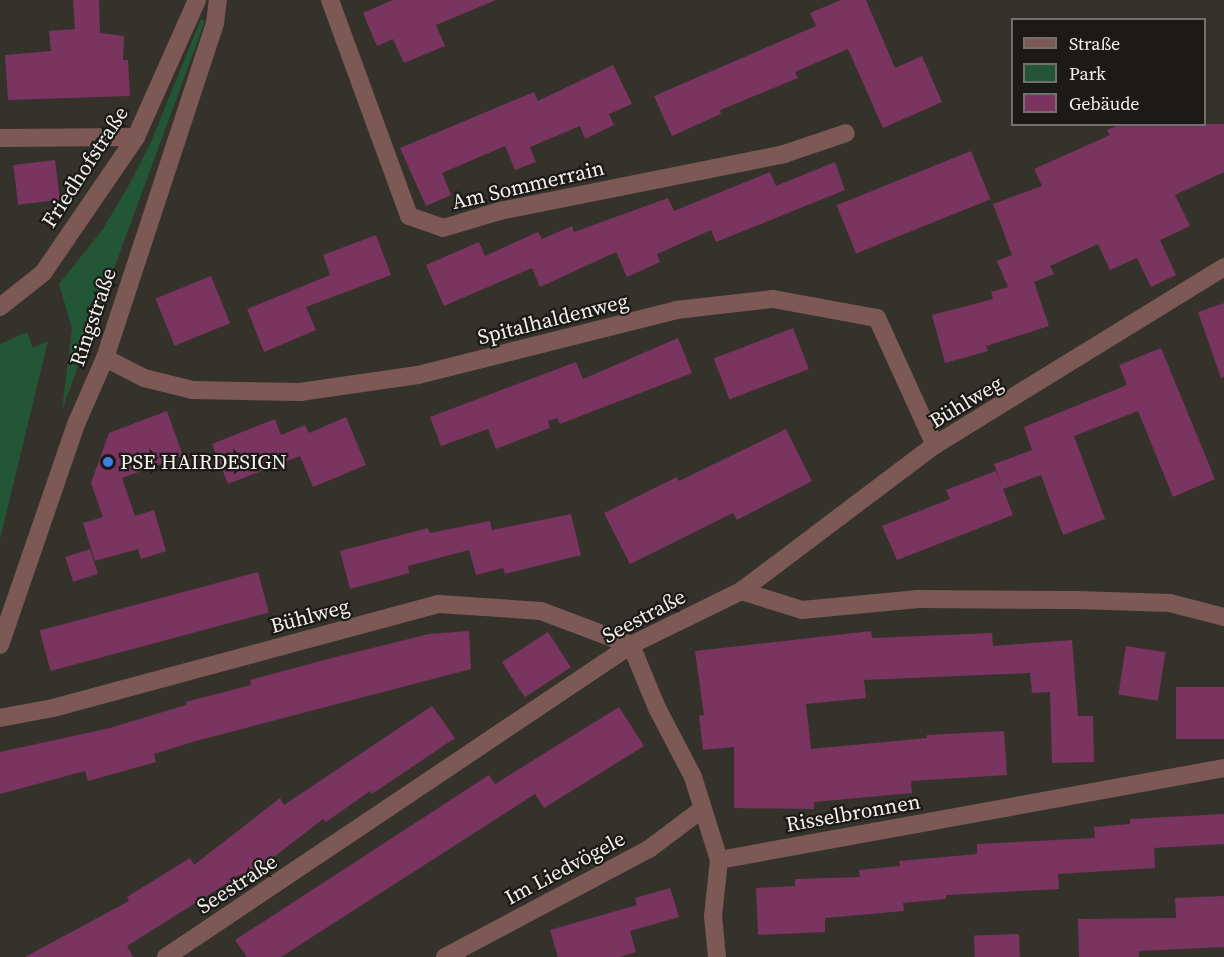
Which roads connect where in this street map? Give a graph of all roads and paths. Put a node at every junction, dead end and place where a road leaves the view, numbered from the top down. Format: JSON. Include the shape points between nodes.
{"nodes":[{"id":1,"x":197,"y":0,"type":"edge"},
{"id":2,"x":218,"y":0,"type":"edge"},
{"id":3,"x":330,"y":0,"type":"edge"},
{"id":4,"x":846,"y":133,"type":"dead end"},
{"id":5,"x":136,"y":137,"type":"junction"},
{"id":6,"x":0,"y":138,"type":"edge"},
{"id":7,"x":1224,"y":267,"type":"edge"},
{"id":8,"x":0,"y":307,"type":"edge"},
{"id":9,"x":105,"y":358,"type":"junction"},
{"id":10,"x":935,"y":445,"type":"junction"},
{"id":11,"x":741,"y":591,"type":"junction"},
{"id":12,"x":1224,"y":616,"type":"edge"},
{"id":13,"x":0,"y":645,"type":"edge"},
{"id":14,"x":631,"y":645,"type":"junction"},
{"id":15,"x":0,"y":717,"type":"edge"},
{"id":16,"x":1224,"y":768,"type":"edge"},
{"id":17,"x":701,"y":810,"type":"junction"},
{"id":18,"x":719,"y":860,"type":"junction"},
{"id":19,"x":166,"y":957,"type":"edge"},
{"id":20,"x":446,"y":957,"type":"edge"},
{"id":21,"x":717,"y":957,"type":"edge"}],
"edges":[{"from":1,"to":5,"type":"street","name":"Friedhofstraße"},
{"from":2,"to":9,"type":"street","name":"Ringstraße","via":[[215,23]]},
{"from":3,"to":4,"type":"street","name":"Am Sommerrain","via":[[409,216],[443,228],[500,211],[784,154]]},
{"from":5,"to":6,"type":"street"},
{"from":5,"to":8,"type":"street","name":"Friedhofstraße","via":[[43,273]]},
{"from":7,"to":10,"type":"street","name":"Bühlweg"},
{"from":9,"to":10,"type":"street","name":"Spitalhaldenweg","via":[[144,378],[192,390],[300,392],[418,375],[676,310],[773,299],[877,318]]},
{"from":9,"to":13,"type":"street","name":"Ringstraße","via":[[77,422]]},
{"from":10,"to":11,"type":"street","name":"Bühlweg"},
{"from":11,"to":12,"type":"street","via":[[802,610],[918,599],[1077,600],[1170,603]]},
{"from":11,"to":14,"type":"street","name":"Seestraße"},
{"from":14,"to":15,"type":"street","name":"Bühlweg","via":[[541,611],[439,604],[63,705]]},
{"from":14,"to":17,"type":"street","via":[[657,708],[693,777]]},
{"from":14,"to":19,"type":"street","name":"Seestraße","via":[[264,895]]},
{"from":16,"to":18,"type":"street","name":"Risselbronnen"},
{"from":17,"to":18,"type":"street"},
{"from":17,"to":20,"type":"street","name":"Im Liedvögele","via":[[649,849]]},
{"from":18,"to":21,"type":"street","via":[[713,916]]}]}
